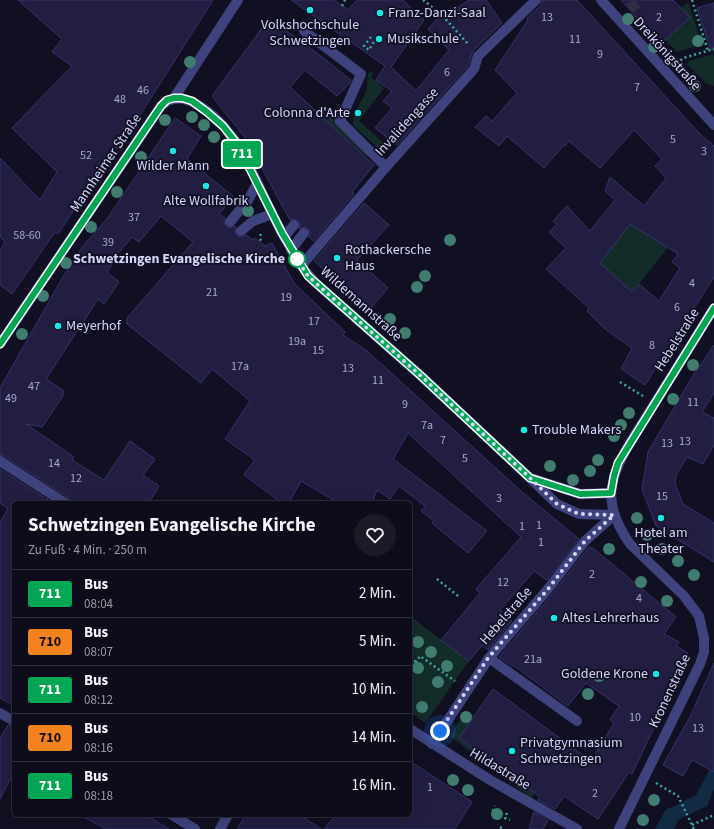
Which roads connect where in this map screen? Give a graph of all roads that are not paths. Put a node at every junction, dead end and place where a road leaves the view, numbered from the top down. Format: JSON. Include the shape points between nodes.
{"nodes":[{"id":1,"x":238,"y":0,"type":"edge"},
{"id":2,"x":536,"y":0,"type":"edge"},
{"id":3,"x":601,"y":0,"type":"edge"},
{"id":4,"x":304,"y":31,"type":"dead end"},
{"id":5,"x":174,"y":98,"type":"junction"},
{"id":6,"x":714,"y":125,"type":"edge"},
{"id":7,"x":386,"y":167,"type":"junction"},
{"id":8,"x":257,"y":184,"type":"junction"},
{"id":9,"x":272,"y":214,"type":"junction"},
{"id":10,"x":230,"y":222,"type":"dead end"},
{"id":11,"x":294,"y":225,"type":"dead end"},
{"id":12,"x":241,"y":231,"type":"dead end"},
{"id":13,"x":304,"y":233,"type":"dead end"},
{"id":14,"x":284,"y":237,"type":"junction"},
{"id":15,"x":291,"y":250,"type":"junction"},
{"id":16,"x":301,"y":266,"type":"junction"},
{"id":17,"x":714,"y":308,"type":"edge"},
{"id":18,"x":1,"y":341,"type":"edge"},
{"id":19,"x":0,"y":461,"type":"edge"},
{"id":20,"x":530,"y":478,"type":"junction"},
{"id":21,"x":611,"y":493,"type":"junction"},
{"id":22,"x":62,"y":501,"type":"edge"},
{"id":23,"x":614,"y":515,"type":"junction"},
{"id":24,"x":488,"y":658,"type":"junction"},
{"id":25,"x":0,"y":713,"type":"edge"},
{"id":26,"x":12,"y":721,"type":"edge"},
{"id":27,"x":577,"y":721,"type":"dead end"},
{"id":28,"x":412,"y":730,"type":"edge"},
{"id":29,"x":432,"y":744,"type":"junction"},
{"id":30,"x":175,"y":817,"type":"edge"},
{"id":31,"x":227,"y":817,"type":"edge"},
{"id":32,"x":195,"y":829,"type":"edge"},
{"id":33,"x":220,"y":829,"type":"edge"},
{"id":34,"x":577,"y":829,"type":"edge"},
{"id":35,"x":619,"y":829,"type":"edge"}],
"edges":[{"from":1,"to":5,"type":"street","name":"Mannheimer Straße"},
{"from":2,"to":7,"type":"street","name":"Invalidengasse","via":[[478,56],[474,69]]},
{"from":3,"to":6,"type":"street","name":"Dreikönigstraße"},
{"from":4,"to":7,"type":"street","via":[[361,74],[340,121]]},
{"from":5,"to":8,"type":"street","name":"Wildemannstraße","via":[[192,101],[223,126],[238,145]]},
{"from":5,"to":18,"type":"street","name":"Mannheimer Straße","via":[[161,106]]},
{"from":7,"to":16,"type":"street","name":"Invalidengasse"},
{"from":8,"to":9,"type":"street","name":"Wildemannstraße"},
{"from":8,"to":10,"type":"street"},
{"from":9,"to":12,"type":"street","via":[[253,221]]},
{"from":9,"to":14,"type":"street","name":"Wildemannstraße"},
{"from":11,"to":14,"type":"street"},
{"from":13,"to":15,"type":"street"},
{"from":14,"to":15,"type":"street","name":"Wildemannstraße"},
{"from":15,"to":16,"type":"street","name":"Wildemannstraße"},
{"from":16,"to":20,"type":"street","name":"Wildemannstraße","via":[[308,276],[420,375]]},
{"from":17,"to":21,"type":"street","name":"Hebelstraße","via":[[618,463]]},
{"from":19,"to":22,"type":"street"},
{"from":20,"to":21,"type":"street","name":"Wildemannstraße","via":[[580,494]]},
{"from":20,"to":23,"type":"street","name":"Wildemannstraße","via":[[557,504],[579,514]]},
{"from":21,"to":23,"type":"street","name":"Kronenstraße"},
{"from":23,"to":24,"type":"street","name":"Hebelstraße","via":[[585,541],[548,589]]},
{"from":23,"to":35,"type":"street","name":"Kronenstraße","via":[[630,544],[692,606],[699,616],[704,638],[704,652],[700,664]]},
{"from":24,"to":27,"type":"street"},
{"from":24,"to":29,"type":"street","name":"Hebelstraße"},
{"from":25,"to":26,"type":"street"},
{"from":28,"to":29,"type":"street","name":"Hildastraße"},
{"from":29,"to":34,"type":"street","name":"Hildastraße"},
{"from":30,"to":32,"type":"street"},
{"from":31,"to":33,"type":"street"}]}
